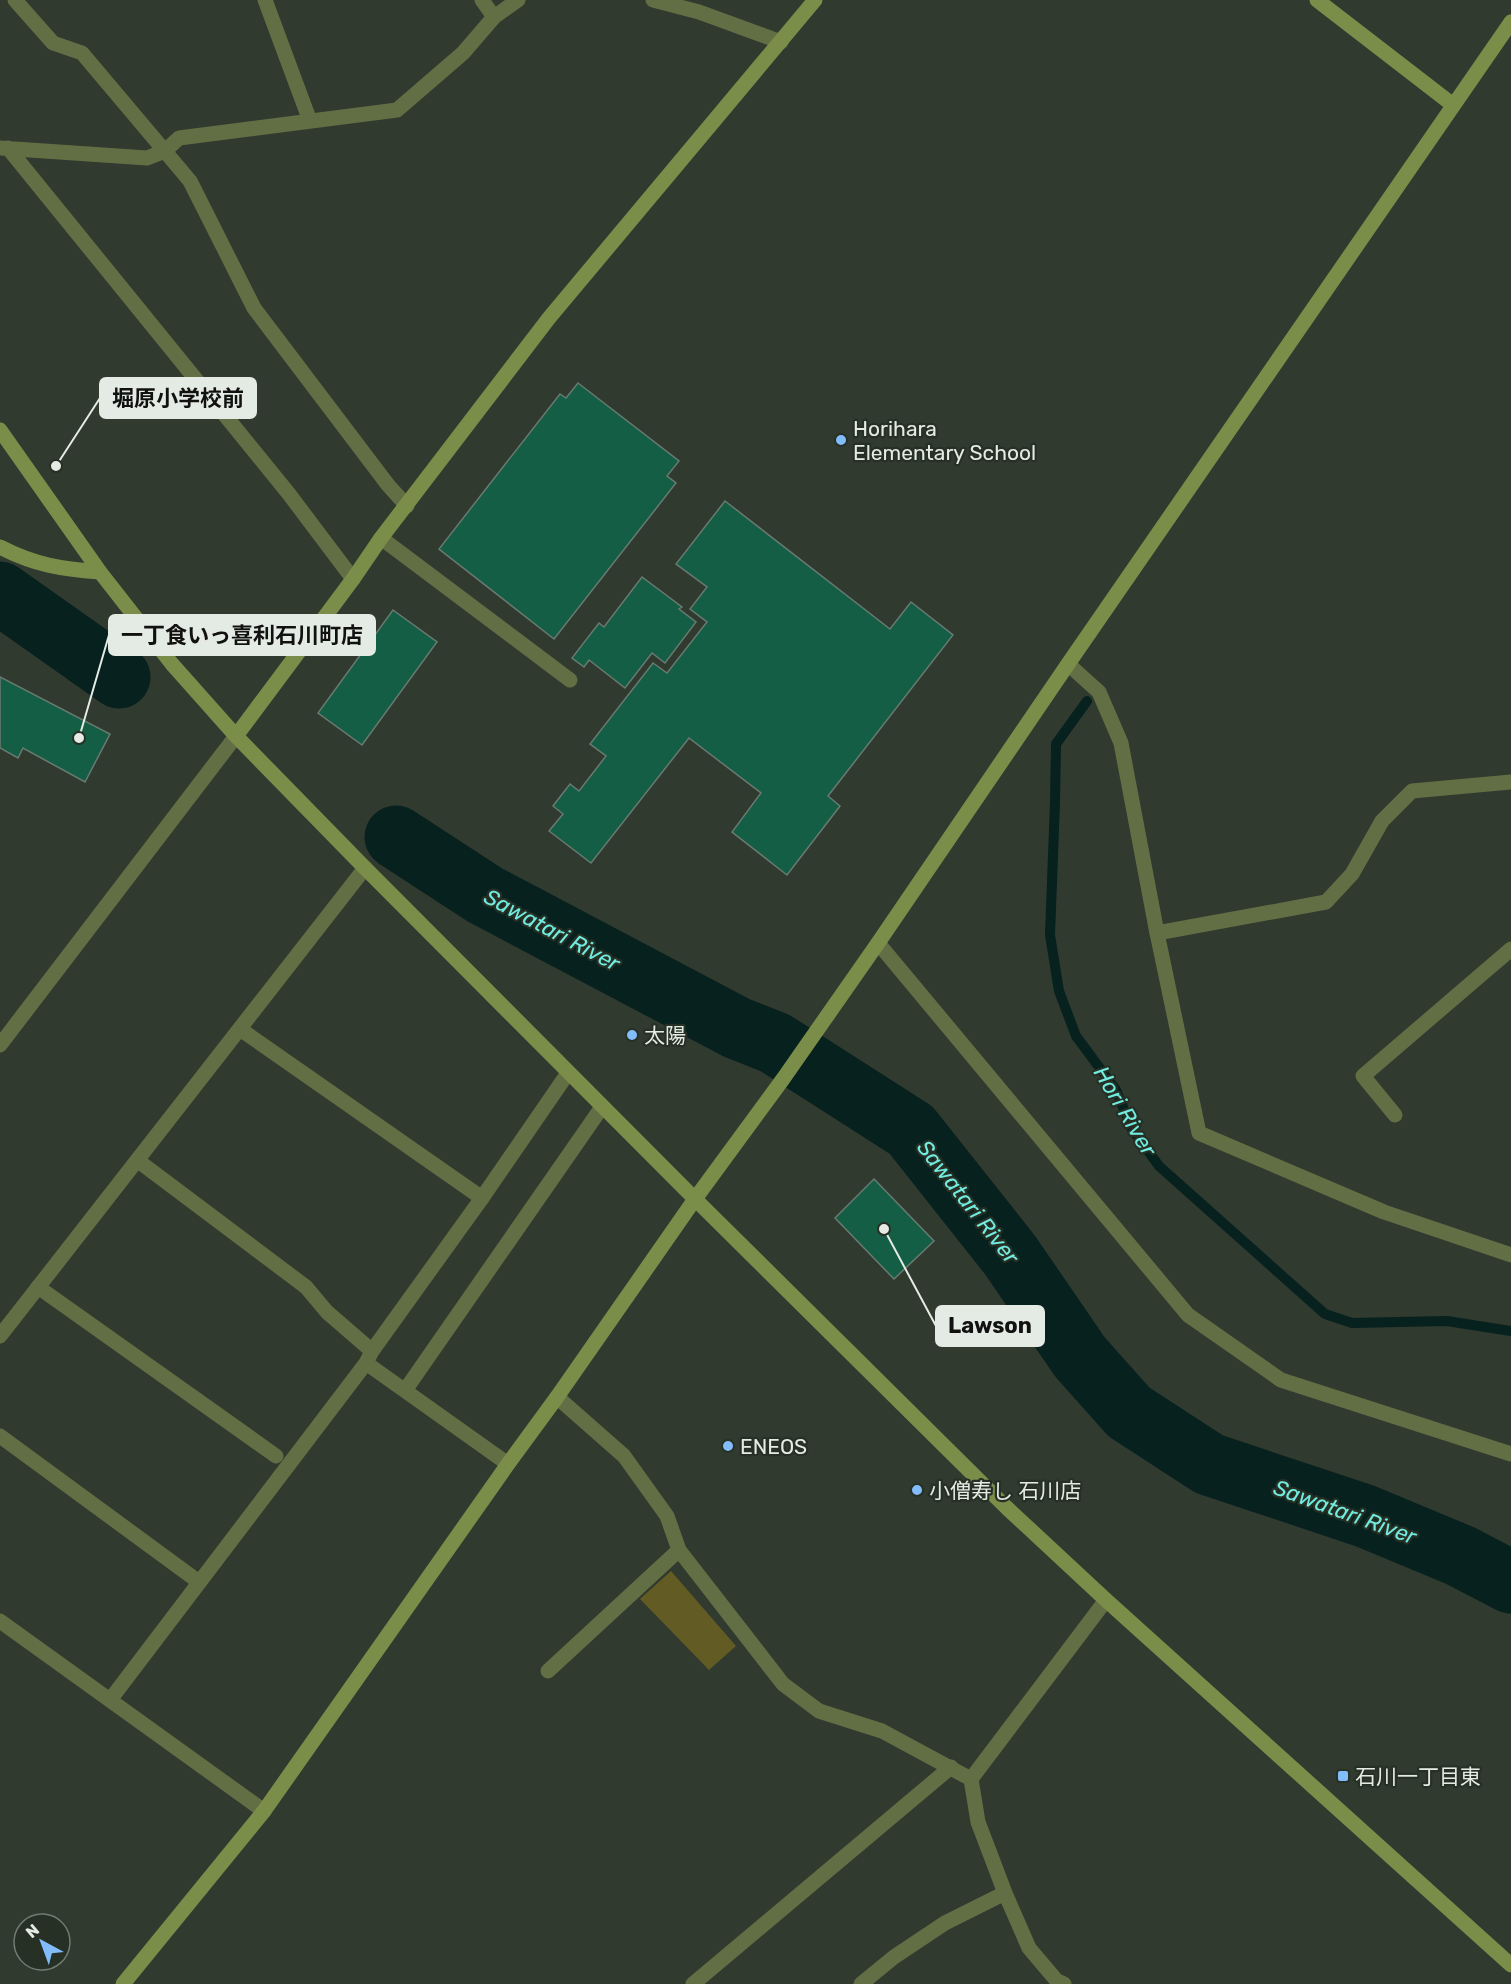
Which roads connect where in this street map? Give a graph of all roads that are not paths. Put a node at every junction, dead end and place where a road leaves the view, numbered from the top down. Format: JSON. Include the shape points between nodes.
{"nodes":[{"id":1,"x":15,"y":0,"type":"edge"},
{"id":2,"x":265,"y":0,"type":"edge"},
{"id":3,"x":482,"y":0,"type":"edge"},
{"id":4,"x":518,"y":0,"type":"edge"},
{"id":5,"x":653,"y":0,"type":"edge"},
{"id":6,"x":815,"y":0,"type":"edge"},
{"id":7,"x":1317,"y":0,"type":"edge"},
{"id":8,"x":494,"y":17,"type":"junction"},
{"id":9,"x":1511,"y":22,"type":"edge"},
{"id":10,"x":781,"y":42,"type":"junction"},
{"id":11,"x":1453,"y":105,"type":"junction"},
{"id":12,"x":310,"y":121,"type":"junction"},
{"id":13,"x":4,"y":148,"type":"edge"},
{"id":14,"x":165,"y":151,"type":"junction"},
{"id":15,"x":0,"y":430,"type":"edge"},
{"id":16,"x":407,"y":506,"type":"junction"},
{"id":17,"x":381,"y":538,"type":"junction"},
{"id":18,"x":0,"y":547,"type":"edge"},
{"id":19,"x":100,"y":572,"type":"junction"},
{"id":20,"x":353,"y":579,"type":"junction"},
{"id":21,"x":1068,"y":664,"type":"junction"},
{"id":22,"x":570,"y":680,"type":"dead end"},
{"id":23,"x":236,"y":736,"type":"junction"},
{"id":24,"x":1511,"y":782,"type":"edge"},
{"id":25,"x":364,"y":868,"type":"junction"},
{"id":26,"x":1157,"y":933,"type":"junction"},
{"id":27,"x":878,"y":944,"type":"junction"},
{"id":28,"x":1511,"y":950,"type":"edge"},
{"id":29,"x":240,"y":1029,"type":"junction"},
{"id":30,"x":0,"y":1045,"type":"edge"},
{"id":31,"x":568,"y":1073,"type":"junction"},
{"id":32,"x":602,"y":1107,"type":"junction"},
{"id":33,"x":1395,"y":1115,"type":"dead end"},
{"id":34,"x":137,"y":1160,"type":"junction"},
{"id":35,"x":482,"y":1198,"type":"junction"},
{"id":36,"x":695,"y":1199,"type":"junction"},
{"id":37,"x":1511,"y":1255,"type":"edge"},
{"id":38,"x":38,"y":1287,"type":"junction"},
{"id":39,"x":0,"y":1336,"type":"edge"},
{"id":40,"x":369,"y":1357,"type":"junction"},
{"id":41,"x":406,"y":1389,"type":"junction"},
{"id":42,"x":557,"y":1397,"type":"junction"},
{"id":43,"x":0,"y":1436,"type":"edge"},
{"id":44,"x":1511,"y":1454,"type":"edge"},
{"id":45,"x":276,"y":1456,"type":"dead end"},
{"id":46,"x":508,"y":1464,"type":"junction"},
{"id":47,"x":679,"y":1550,"type":"junction"},
{"id":48,"x":198,"y":1582,"type":"junction"},
{"id":49,"x":1106,"y":1600,"type":"junction"},
{"id":50,"x":0,"y":1621,"type":"edge"},
{"id":51,"x":548,"y":1671,"type":"dead end"},
{"id":52,"x":110,"y":1700,"type":"junction"},
{"id":53,"x":951,"y":1767,"type":"junction"},
{"id":54,"x":970,"y":1779,"type":"junction"},
{"id":55,"x":264,"y":1811,"type":"junction"},
{"id":56,"x":1005,"y":1893,"type":"junction"},
{"id":57,"x":1511,"y":1965,"type":"edge"},
{"id":58,"x":123,"y":1984,"type":"edge"},
{"id":59,"x":693,"y":1984,"type":"edge"},
{"id":60,"x":861,"y":1984,"type":"edge"},
{"id":61,"x":1064,"y":1984,"type":"edge"}],
"edges":[{"from":1,"to":14,"type":"street","via":[[53,43],[82,53]]},
{"from":2,"to":12,"type":"street"},
{"from":3,"to":8,"type":"street"},
{"from":4,"to":8,"type":"street"},
{"from":5,"to":10,"type":"street"},
{"from":6,"to":10,"type":"street"},
{"from":7,"to":11,"type":"street"},
{"from":8,"to":12,"type":"street","via":[[462,53],[397,110]]},
{"from":9,"to":11,"type":"street"},
{"from":10,"to":16,"type":"street","via":[[549,318]]},
{"from":11,"to":21,"type":"street"},
{"from":12,"to":14,"type":"street","via":[[179,138]]},
{"from":13,"to":14,"type":"street","via":[[147,158]]},
{"from":13,"to":20,"type":"street","via":[[289,494]]},
{"from":14,"to":16,"type":"street","via":[[190,181],[254,308]]},
{"from":15,"to":19,"type":"street"},
{"from":16,"to":17,"type":"street"},
{"from":17,"to":20,"type":"street"},
{"from":17,"to":22,"type":"street"},
{"from":18,"to":19,"type":"street","via":[[24,559]]},
{"from":19,"to":23,"type":"street","via":[[172,664]]},
{"from":20,"to":23,"type":"street"},
{"from":21,"to":26,"type":"street","via":[[1099,692],[1121,743]]},
{"from":21,"to":27,"type":"street"},
{"from":23,"to":25,"type":"street"},
{"from":23,"to":30,"type":"street"},
{"from":24,"to":26,"type":"street","via":[[1413,790],[1382,821],[1352,874],[1326,902]]},
{"from":25,"to":29,"type":"street"},
{"from":25,"to":31,"type":"street"},
{"from":26,"to":37,"type":"street","via":[[1200,1133],[1384,1212]]},
{"from":27,"to":36,"type":"street"},
{"from":27,"to":44,"type":"street","via":[[1188,1316],[1281,1380]]},
{"from":28,"to":33,"type":"street","via":[[1363,1076]]},
{"from":29,"to":34,"type":"street"},
{"from":29,"to":35,"type":"street"},
{"from":31,"to":32,"type":"street"},
{"from":31,"to":35,"type":"street"},
{"from":32,"to":36,"type":"street"},
{"from":32,"to":41,"type":"street"},
{"from":34,"to":38,"type":"street"},
{"from":34,"to":40,"type":"street","via":[[306,1287]]},
{"from":35,"to":40,"type":"street"},
{"from":36,"to":42,"type":"street"},
{"from":36,"to":49,"type":"street","via":[[1007,1508]]},
{"from":38,"to":39,"type":"street"},
{"from":38,"to":45,"type":"street"},
{"from":40,"to":41,"type":"street"},
{"from":40,"to":48,"type":"street"},
{"from":41,"to":46,"type":"street"},
{"from":42,"to":46,"type":"street"},
{"from":42,"to":47,"type":"street","via":[[624,1456],[667,1516]]},
{"from":43,"to":48,"type":"street"},
{"from":46,"to":55,"type":"street"},
{"from":47,"to":51,"type":"street"},
{"from":47,"to":53,"type":"street","via":[[783,1684],[819,1711],[882,1731]]},
{"from":48,"to":52,"type":"street"},
{"from":49,"to":54,"type":"street"},
{"from":49,"to":57,"type":"street"},
{"from":50,"to":52,"type":"street"},
{"from":52,"to":55,"type":"street"},
{"from":53,"to":54,"type":"street"},
{"from":53,"to":59,"type":"street"},
{"from":54,"to":56,"type":"street","via":[[978,1822]]},
{"from":55,"to":58,"type":"street"},
{"from":56,"to":60,"type":"street","via":[[945,1923]]},
{"from":56,"to":61,"type":"street","via":[[1029,1948]]}]}
